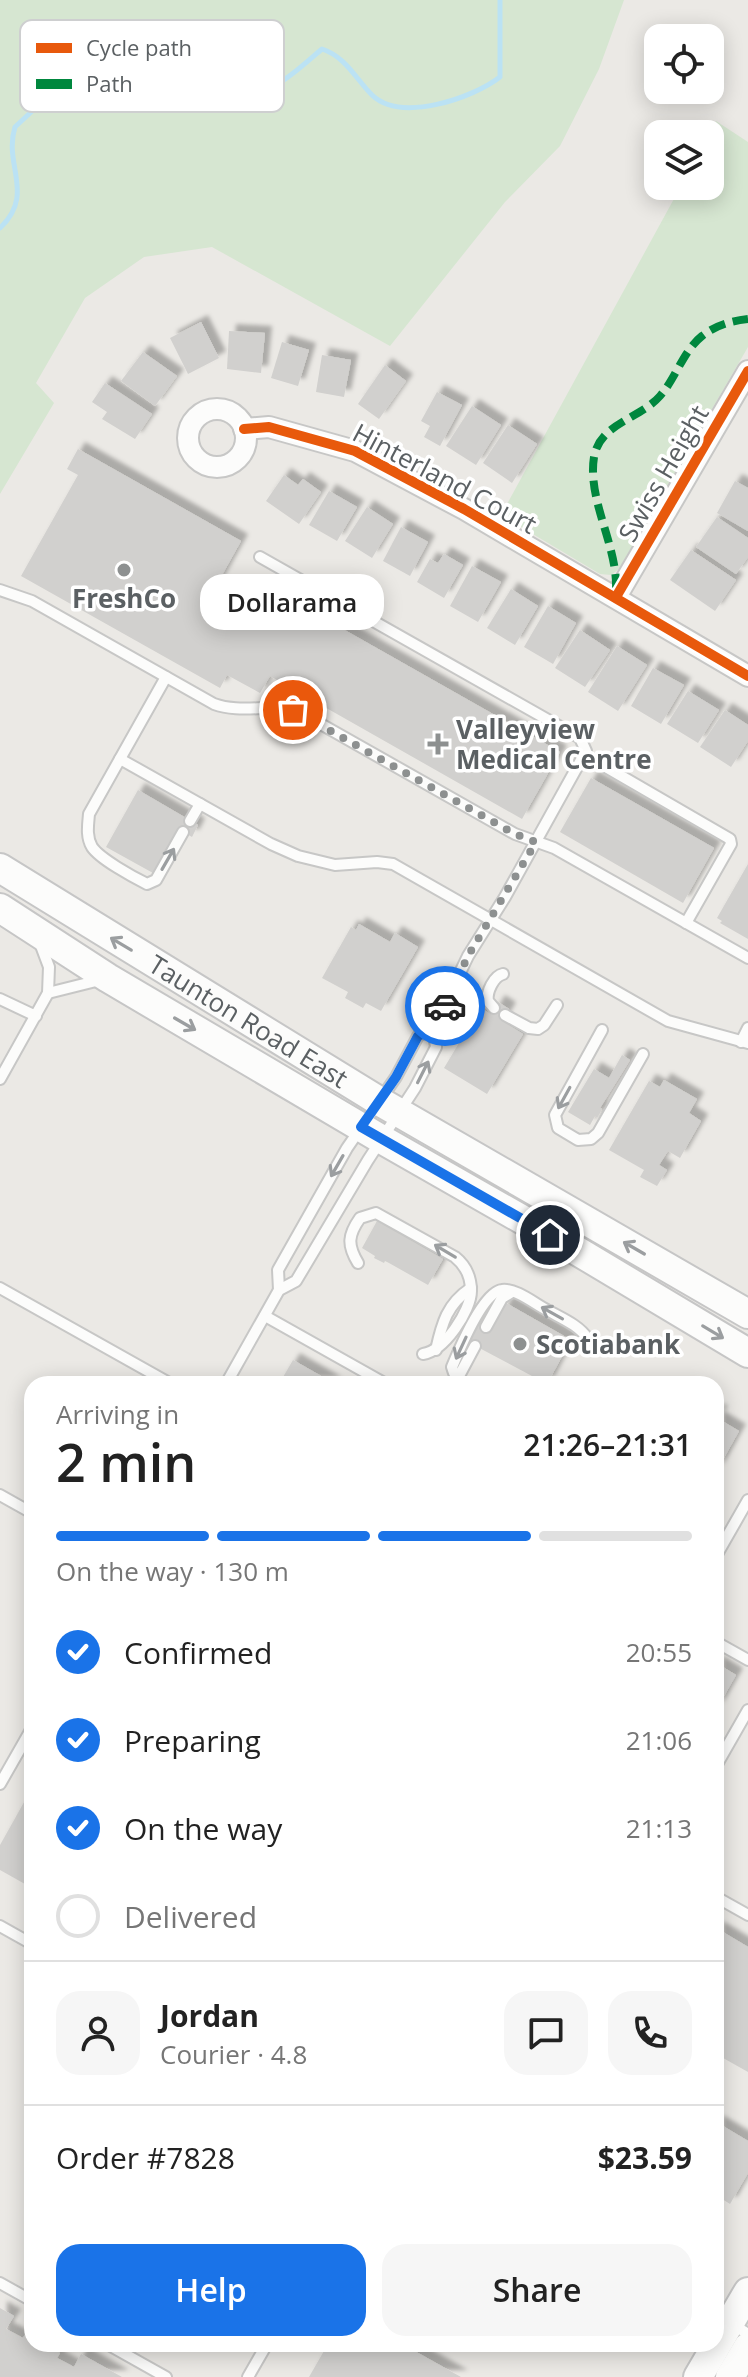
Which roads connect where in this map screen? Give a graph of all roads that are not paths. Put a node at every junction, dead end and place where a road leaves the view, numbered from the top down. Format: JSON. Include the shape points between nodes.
{"nodes":[{"id":1,"x":748,"y":371,"type":"edge"},
{"id":2,"x":244,"y":429,"type":"dead end"},
{"id":3,"x":260,"y":557,"type":"dead end"},
{"id":4,"x":0,"y":590,"type":"edge"},
{"id":5,"x":616,"y":597,"type":"junction"},
{"id":6,"x":748,"y":676,"type":"edge"},
{"id":7,"x":166,"y":677,"type":"junction"},
{"id":8,"x":585,"y":755,"type":"junction"},
{"id":9,"x":120,"y":759,"type":"junction"},
{"id":10,"x":200,"y":804,"type":"junction"},
{"id":11,"x":190,"y":821,"type":"dead end"},
{"id":12,"x":183,"y":832,"type":"dead end"},
{"id":13,"x":536,"y":842,"type":"junction"},
{"id":14,"x":0,"y":868,"type":"edge"},
{"id":15,"x":0,"y":908,"type":"edge"},
{"id":16,"x":491,"y":919,"type":"junction"},
{"id":17,"x":686,"y":923,"type":"junction"},
{"id":18,"x":34,"y":930,"type":"junction"},
{"id":19,"x":748,"y":958,"type":"edge"},
{"id":20,"x":503,"y":974,"type":"dead end"},
{"id":21,"x":108,"y":978,"type":"junction"},
{"id":22,"x":48,"y":993,"type":"junction"},
{"id":23,"x":0,"y":999,"type":"edge"},
{"id":24,"x":557,"y":1005,"type":"dead end"},
{"id":25,"x":494,"y":1008,"type":"dead end"},
{"id":26,"x":505,"y":1015,"type":"dead end"},
{"id":27,"x":36,"y":1016,"type":"junction"},
{"id":28,"x":748,"y":1028,"type":"edge"},
{"id":29,"x":433,"y":1029,"type":"junction"},
{"id":30,"x":602,"y":1030,"type":"dead end"},
{"id":31,"x":744,"y":1042,"type":"edge"},
{"id":32,"x":643,"y":1054,"type":"dead end"},
{"id":33,"x":0,"y":1079,"type":"edge"},
{"id":34,"x":389,"y":1106,"type":"junction"},
{"id":35,"x":371,"y":1133,"type":"junction"},
{"id":36,"x":358,"y":1263,"type":"dead end"},
{"id":37,"x":0,"y":1288,"type":"edge"},
{"id":38,"x":279,"y":1290,"type":"junction"},
{"id":39,"x":512,"y":1292,"type":"junction"},
{"id":40,"x":748,"y":1314,"type":"edge"},
{"id":41,"x":265,"y":1316,"type":"junction"},
{"id":42,"x":486,"y":1327,"type":"dead end"},
{"id":43,"x":588,"y":1339,"type":"dead end"},
{"id":44,"x":475,"y":1346,"type":"dead end"},
{"id":45,"x":748,"y":1353,"type":"edge"},
{"id":46,"x":423,"y":1354,"type":"dead end"},
{"id":47,"x":157,"y":1376,"type":"edge"},
{"id":48,"x":231,"y":1376,"type":"edge"},
{"id":49,"x":372,"y":1376,"type":"edge"},
{"id":50,"x":0,"y":1495,"type":"edge"},
{"id":51,"x":748,"y":1500,"type":"edge"},
{"id":52,"x":24,"y":1508,"type":"edge"},
{"id":53,"x":724,"y":1542,"type":"edge"},
{"id":54,"x":724,"y":1646,"type":"edge"},
{"id":55,"x":748,"y":1660,"type":"edge"},
{"id":56,"x":748,"y":1710,"type":"edge"},
{"id":57,"x":24,"y":1742,"type":"edge"},
{"id":58,"x":724,"y":1752,"type":"edge"},
{"id":59,"x":0,"y":1784,"type":"edge"},
{"id":60,"x":724,"y":1902,"type":"edge"},
{"id":61,"x":748,"y":1915,"type":"edge"},
{"id":62,"x":0,"y":1926,"type":"edge"},
{"id":63,"x":24,"y":1940,"type":"edge"},
{"id":64,"x":0,"y":2283,"type":"edge"},
{"id":65,"x":748,"y":2292,"type":"edge"},
{"id":66,"x":24,"y":2296,"type":"edge"},
{"id":67,"x":733,"y":2344,"type":"edge"},
{"id":68,"x":121,"y":2352,"type":"edge"},
{"id":69,"x":262,"y":2352,"type":"edge"},
{"id":70,"x":166,"y":2377,"type":"edge"},
{"id":71,"x":248,"y":2377,"type":"edge"},
{"id":72,"x":698,"y":2377,"type":"edge"}],
"edges":[{"from":1,"to":5,"type":"street","name":"Swiss Height"},
{"from":2,"to":5,"type":"street","name":"Hinterland Court","via":[[269,427],[355,451]]},
{"from":3,"to":8,"type":"lane","via":[[580,738]]},
{"from":4,"to":7,"type":"lane","via":[[32,601]]},
{"from":5,"to":6,"type":"street","name":"Hinterland Court"},
{"from":7,"to":9,"type":"lane"},
{"from":7,"to":13,"type":"lane","via":[[222,707],[298,712]]},
{"from":8,"to":13,"type":"lane"},
{"from":8,"to":17,"type":"lane","via":[[730,839]]},
{"from":9,"to":10,"type":"lane"},
{"from":9,"to":12,"type":"lane","one_way":true,"via":[[89,814],[91,846],[147,884],[158,877]]},
{"from":10,"to":11,"type":"lane"},
{"from":10,"to":16,"type":"lane","via":[[308,860],[393,864]]},
{"from":13,"to":16,"type":"lane"},
{"from":13,"to":17,"type":"lane"},
{"from":34,"to":14,"type":"main road","name":"Taunton Road East","one_way":true},
{"from":15,"to":18,"type":"main road","name":"Taunton Road East"},
{"from":16,"to":29,"type":"lane"},
{"from":16,"to":31,"type":"lane","via":[[668,1021]]},
{"from":17,"to":19,"type":"lane"},
{"from":18,"to":21,"type":"main road","name":"Taunton Road East"},
{"from":18,"to":22,"type":"lane","via":[[47,959]]},
{"from":20,"to":25,"type":"lane","via":[[487,993]]},
{"from":21,"to":22,"type":"lane"},
{"from":21,"to":35,"type":"main road","name":"Taunton Road East","one_way":true},
{"from":22,"to":27,"type":"lane"},
{"from":23,"to":27,"type":"lane"},
{"from":24,"to":26,"type":"lane","via":[[535,1030]]},
{"from":27,"to":33,"type":"lane"},
{"from":28,"to":31,"type":"lane"},
{"from":29,"to":34,"type":"lane","via":[[418,1036]]},
{"from":34,"to":29,"type":"lane","one_way":true,"via":[[436,1047]]},
{"from":30,"to":32,"type":"lane","one_way":true,"via":[[555,1115],[558,1128],[578,1140],[594,1137]]},
{"from":34,"to":35,"type":"lane"},
{"from":34,"to":35,"type":"lane"},
{"from":40,"to":34,"type":"main road","name":"Taunton Road East","one_way":true},
{"from":35,"to":38,"type":"lane","via":[[296,1281]]},
{"from":35,"to":38,"type":"lane","one_way":true,"via":[[278,1270]]},
{"from":35,"to":45,"type":"main road","name":"Taunton Road East","one_way":true},
{"from":46,"to":36,"type":"lane","one_way":true,"via":[[449,1338],[467,1305],[471,1288],[466,1270],[458,1259],[376,1213],[360,1218],[351,1232],[349,1246]]},
{"from":37,"to":47,"type":"lane"},
{"from":38,"to":41,"type":"lane"},
{"from":39,"to":42,"type":"lane","via":[[502,1298]]},
{"from":43,"to":39,"type":"lane","one_way":true,"via":[[577,1327]]},
{"from":39,"to":44,"type":"lane","one_way":true,"via":[[499,1290],[488,1298],[452,1367],[456,1374]]},
{"from":41,"to":48,"type":"lane"},
{"from":41,"to":49,"type":"lane"},
{"from":50,"to":52,"type":"lane"},
{"from":51,"to":53,"type":"lane"},
{"from":54,"to":55,"type":"lane"},
{"from":56,"to":58,"type":"lane"},
{"from":57,"to":59,"type":"lane"},
{"from":60,"to":61,"type":"lane"},
{"from":62,"to":63,"type":"lane"},
{"from":64,"to":66,"type":"lane"},
{"from":65,"to":67,"type":"main road"},
{"from":67,"to":72,"type":"main road"},
{"from":68,"to":70,"type":"lane"},
{"from":69,"to":71,"type":"lane"}]}
